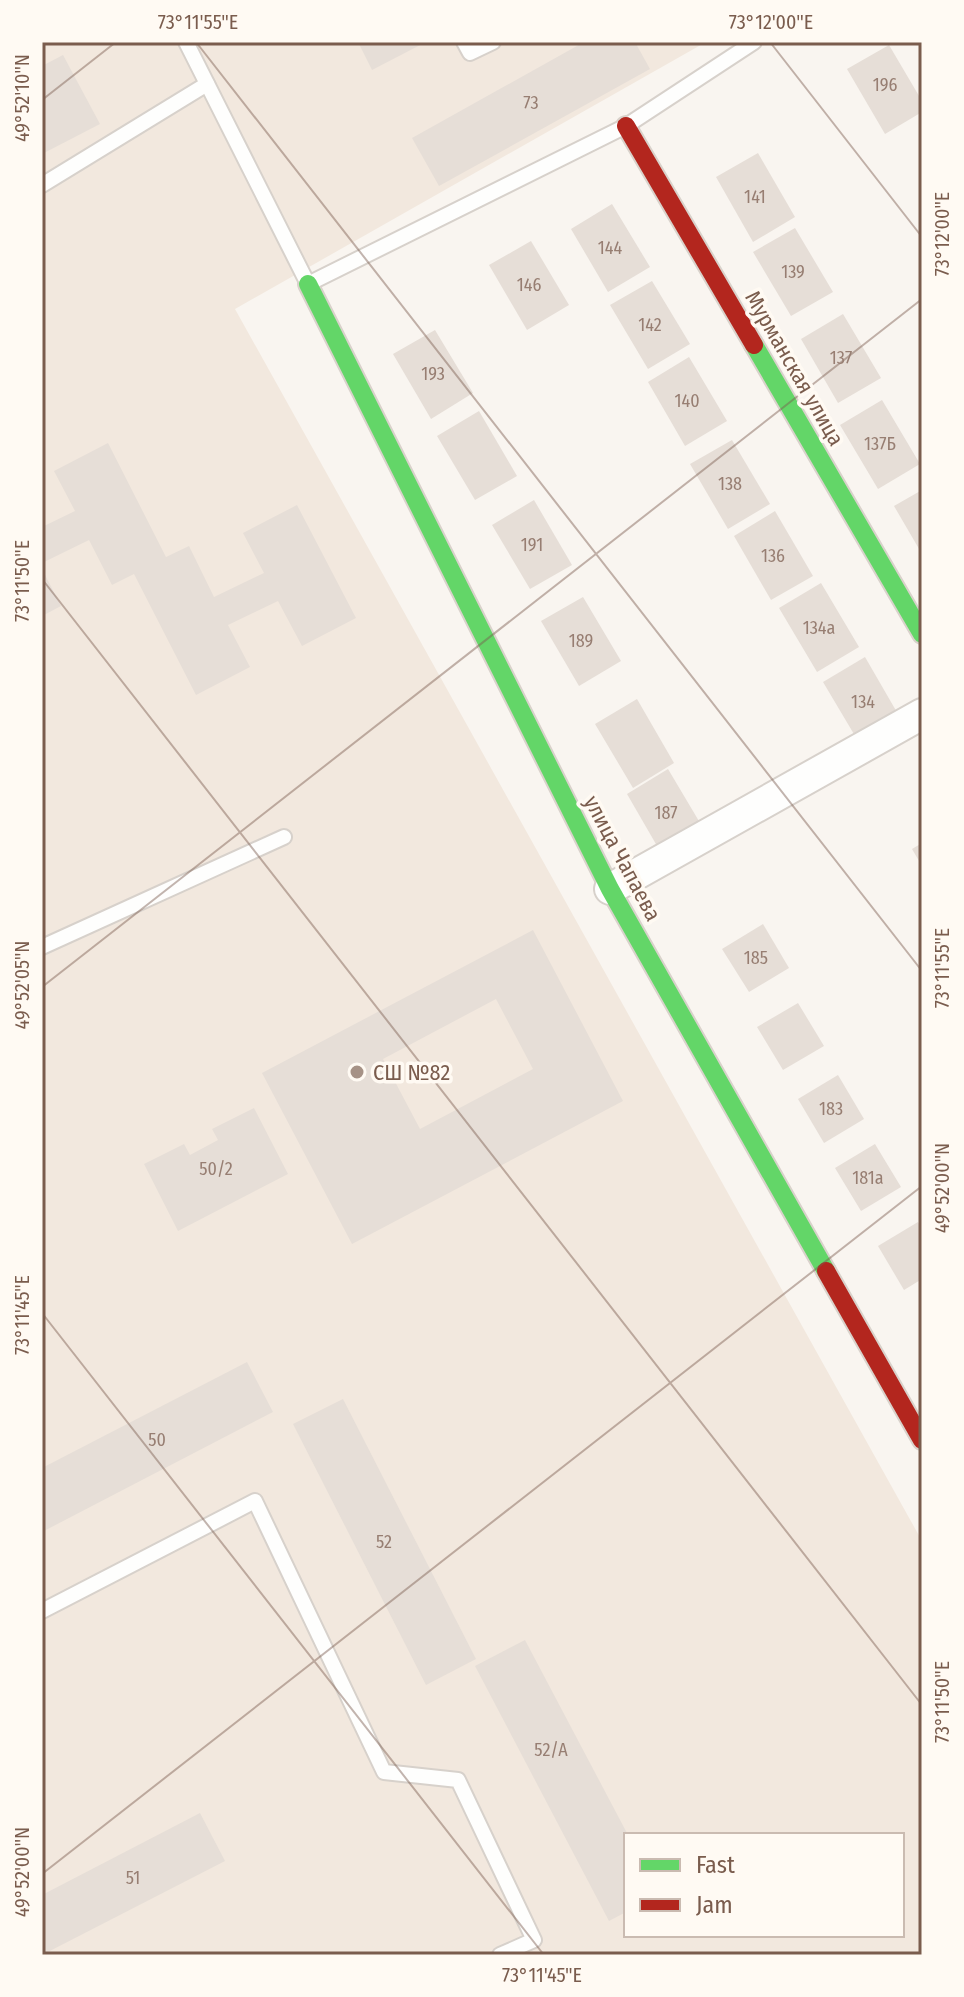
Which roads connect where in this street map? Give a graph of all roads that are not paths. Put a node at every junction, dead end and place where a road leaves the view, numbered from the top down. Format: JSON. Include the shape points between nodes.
{"nodes":[{"id":1,"x":186,"y":42,"type":"edge"},
{"id":2,"x":464,"y":42,"type":"edge"},
{"id":3,"x":493,"y":42,"type":"edge"},
{"id":4,"x":754,"y":42,"type":"edge"},
{"id":5,"x":207,"y":84,"type":"junction"},
{"id":6,"x":626,"y":126,"type":"junction"},
{"id":7,"x":42,"y":185,"type":"edge"},
{"id":8,"x":308,"y":284,"type":"junction"},
{"id":9,"x":922,"y":634,"type":"edge"},
{"id":10,"x":922,"y":714,"type":"edge"},
{"id":11,"x":284,"y":837,"type":"dead end"},
{"id":12,"x":610,"y":889,"type":"junction"},
{"id":13,"x":42,"y":947,"type":"edge"},
{"id":14,"x":922,"y":1440,"type":"edge"},
{"id":15,"x":42,"y":1611,"type":"edge"},
{"id":16,"x":500,"y":1955,"type":"edge"}],
"edges":[{"from":1,"to":5,"type":"lane"},
{"from":2,"to":3,"type":"lane","via":[[470,53]]},
{"from":4,"to":6,"type":"lane"},
{"from":5,"to":7,"type":"lane"},
{"from":5,"to":8,"type":"lane"},
{"from":6,"to":8,"type":"lane"},
{"from":6,"to":9,"type":"street","name":"Мурманская улица"},
{"from":8,"to":12,"type":"street","name":"улица Чапаева"},
{"from":10,"to":12,"type":"street"},
{"from":11,"to":13,"type":"lane"},
{"from":12,"to":14,"type":"street","name":"улица Чапаева"},
{"from":15,"to":16,"type":"lane","via":[[255,1501],[384,1772],[458,1780],[534,1940]]}]}
